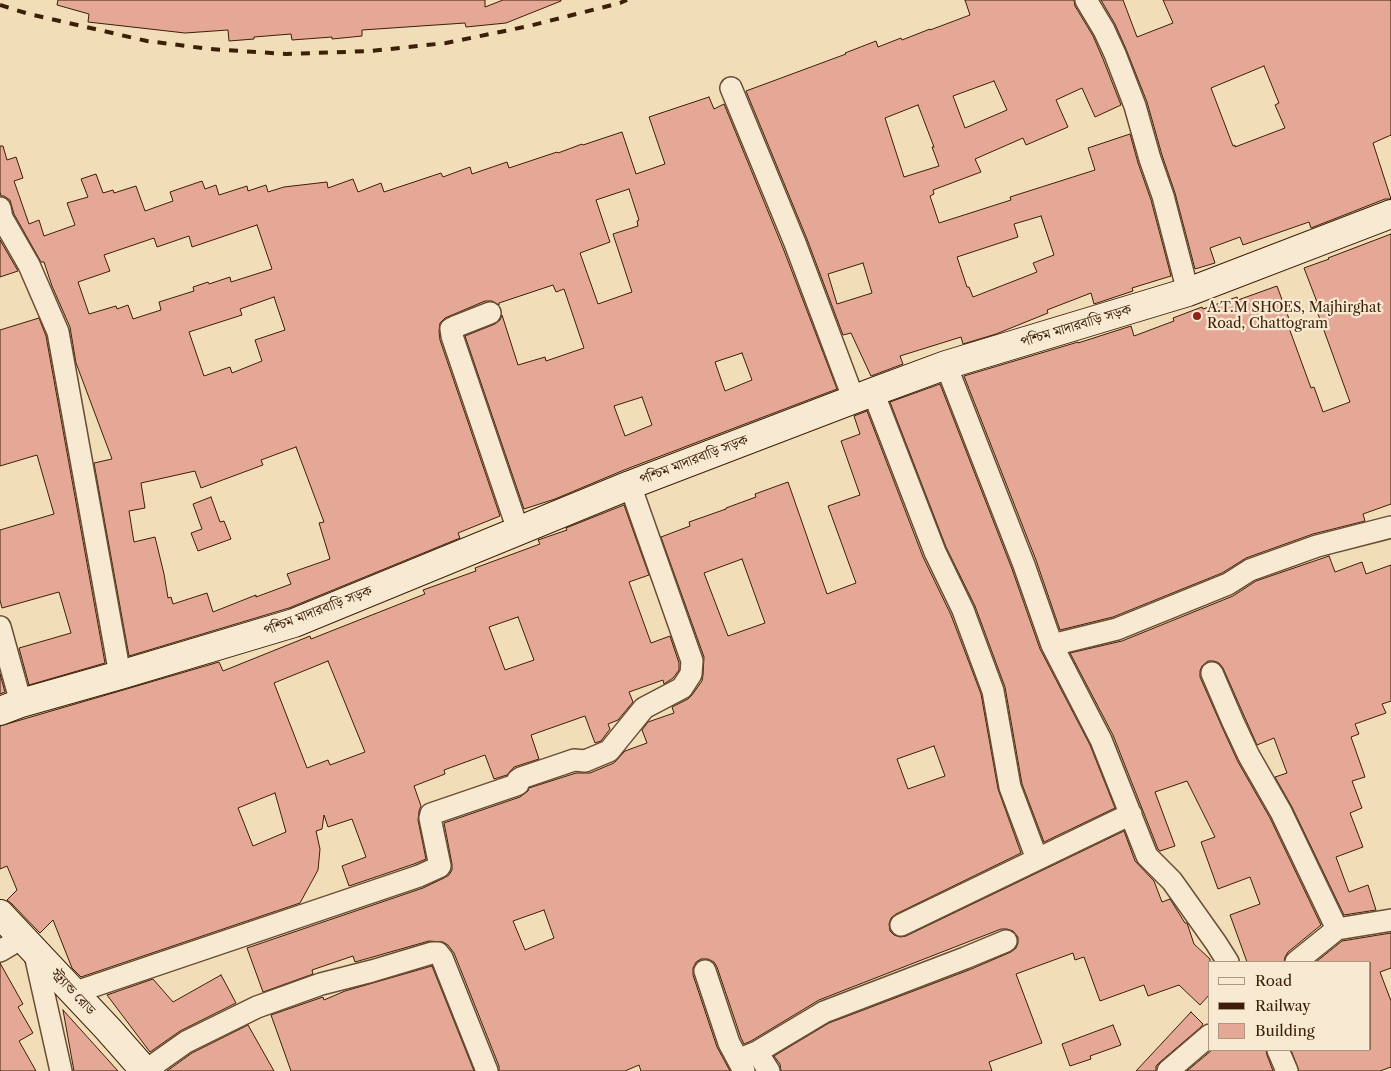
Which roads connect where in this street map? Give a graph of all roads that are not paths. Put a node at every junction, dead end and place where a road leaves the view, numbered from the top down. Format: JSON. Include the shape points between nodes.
{"nodes":[{"id":1,"x":1086,"y":0,"type":"edge"},
{"id":2,"x":731,"y":88,"type":"dead end"},
{"id":3,"x":0,"y":208,"type":"edge"},
{"id":4,"x":1391,"y":214,"type":"edge"},
{"id":5,"x":1188,"y":292,"type":"junction"},
{"id":6,"x":490,"y":313,"type":"dead end"},
{"id":7,"x":946,"y":365,"type":"junction"},
{"id":8,"x":863,"y":396,"type":"junction"},
{"id":9,"x":630,"y":484,"type":"junction"},
{"id":10,"x":1391,"y":527,"type":"edge"},
{"id":11,"x":518,"y":530,"type":"junction"},
{"id":12,"x":0,"y":627,"type":"edge"},
{"id":13,"x":1052,"y":645,"type":"junction"},
{"id":14,"x":1212,"y":673,"type":"dead end"},
{"id":15,"x":120,"y":675,"type":"junction"},
{"id":16,"x":10,"y":707,"type":"edge"},
{"id":17,"x":1131,"y":814,"type":"junction"},
{"id":18,"x":1037,"y":859,"type":"junction"},
{"id":19,"x":0,"y":914,"type":"edge"},
{"id":20,"x":1391,"y":920,"type":"edge"},
{"id":21,"x":901,"y":925,"type":"dead end"},
{"id":22,"x":1337,"y":929,"type":"junction"},
{"id":23,"x":1006,"y":941,"type":"dead end"},
{"id":24,"x":19,"y":946,"type":"edge"},
{"id":25,"x":1227,"y":961,"type":"edge"},
{"id":26,"x":1297,"y":961,"type":"edge"},
{"id":27,"x":705,"y":971,"type":"dead end"},
{"id":28,"x":73,"y":993,"type":"junction"},
{"id":29,"x":1208,"y":1037,"type":"edge"},
{"id":30,"x":1278,"y":1051,"type":"edge"},
{"id":31,"x":746,"y":1061,"type":"edge"},
{"id":32,"x":61,"y":1071,"type":"edge"},
{"id":33,"x":145,"y":1071,"type":"edge"},
{"id":34,"x":487,"y":1071,"type":"edge"},
{"id":35,"x":769,"y":1071,"type":"edge"},
{"id":36,"x":1168,"y":1071,"type":"edge"},
{"id":37,"x":1287,"y":1071,"type":"edge"}],
"edges":[{"from":1,"to":5,"type":"street","via":[[1104,30],[1135,106]]},
{"from":2,"to":8,"type":"street"},
{"from":3,"to":15,"type":"street","via":[[2,218],[30,266],[58,332]]},
{"from":4,"to":5,"type":"street","name":"পশ্চিম মাদারবাড়ি সড়ক"},
{"from":5,"to":7,"type":"street","name":"পশ্চিম মাদারবাড়ি সড়ক"},
{"from":6,"to":11,"type":"street","via":[[451,329]]},
{"from":7,"to":8,"type":"street","name":"পশ্চিম মাদারবাড়ি সড়ক"},
{"from":7,"to":13,"type":"street"},
{"from":8,"to":9,"type":"street","name":"পশ্চিম মাদারবাড়ি সড়ক"},
{"from":8,"to":18,"type":"street","via":[[963,610],[993,691],[1010,787]]},
{"from":9,"to":11,"type":"street","name":"পশ্চিম মাদারবাড়ি সড়ক"},
{"from":9,"to":28,"type":"street","via":[[692,661],[691,674],[682,688],[644,708],[609,751],[585,761],[574,760],[521,778],[516,785],[431,814],[439,867]]},
{"from":10,"to":13,"type":"street","via":[[1317,546],[1250,570],[1228,584],[1117,629]]},
{"from":11,"to":15,"type":"street","name":"পশ্চিম মাদারবাড়ি সড়ক","via":[[294,623]]},
{"from":12,"to":16,"type":"street"},
{"from":13,"to":17,"type":"street","via":[[1101,740]]},
{"from":14,"to":22,"type":"street","via":[[1249,756],[1281,812]]},
{"from":15,"to":16,"type":"street","name":"পশ্চিম মাদারবাড়ি সড়ক"},
{"from":17,"to":18,"type":"street"},
{"from":17,"to":25,"type":"street","via":[[1147,856],[1172,881]]},
{"from":18,"to":21,"type":"street"},
{"from":19,"to":24,"type":"street","name":"স্ট্র্যান্ড রোড"},
{"from":20,"to":22,"type":"street"},
{"from":22,"to":26,"type":"street"},
{"from":23,"to":31,"type":"street","via":[[824,1012]]},
{"from":24,"to":28,"type":"street","name":"স্ট্র্যান্ড রোড"},
{"from":24,"to":32,"type":"street"},
{"from":27,"to":31,"type":"street","via":[[730,1043]]},
{"from":28,"to":33,"type":"street","name":"স্ট্র্যান্ড রোড"},
{"from":29,"to":36,"type":"street"},
{"from":30,"to":37,"type":"street"},
{"from":31,"to":35,"type":"street"},
{"from":33,"to":34,"type":"street","via":[[186,1042],[257,1007],[321,984],[432,952],[442,958]]}]}
